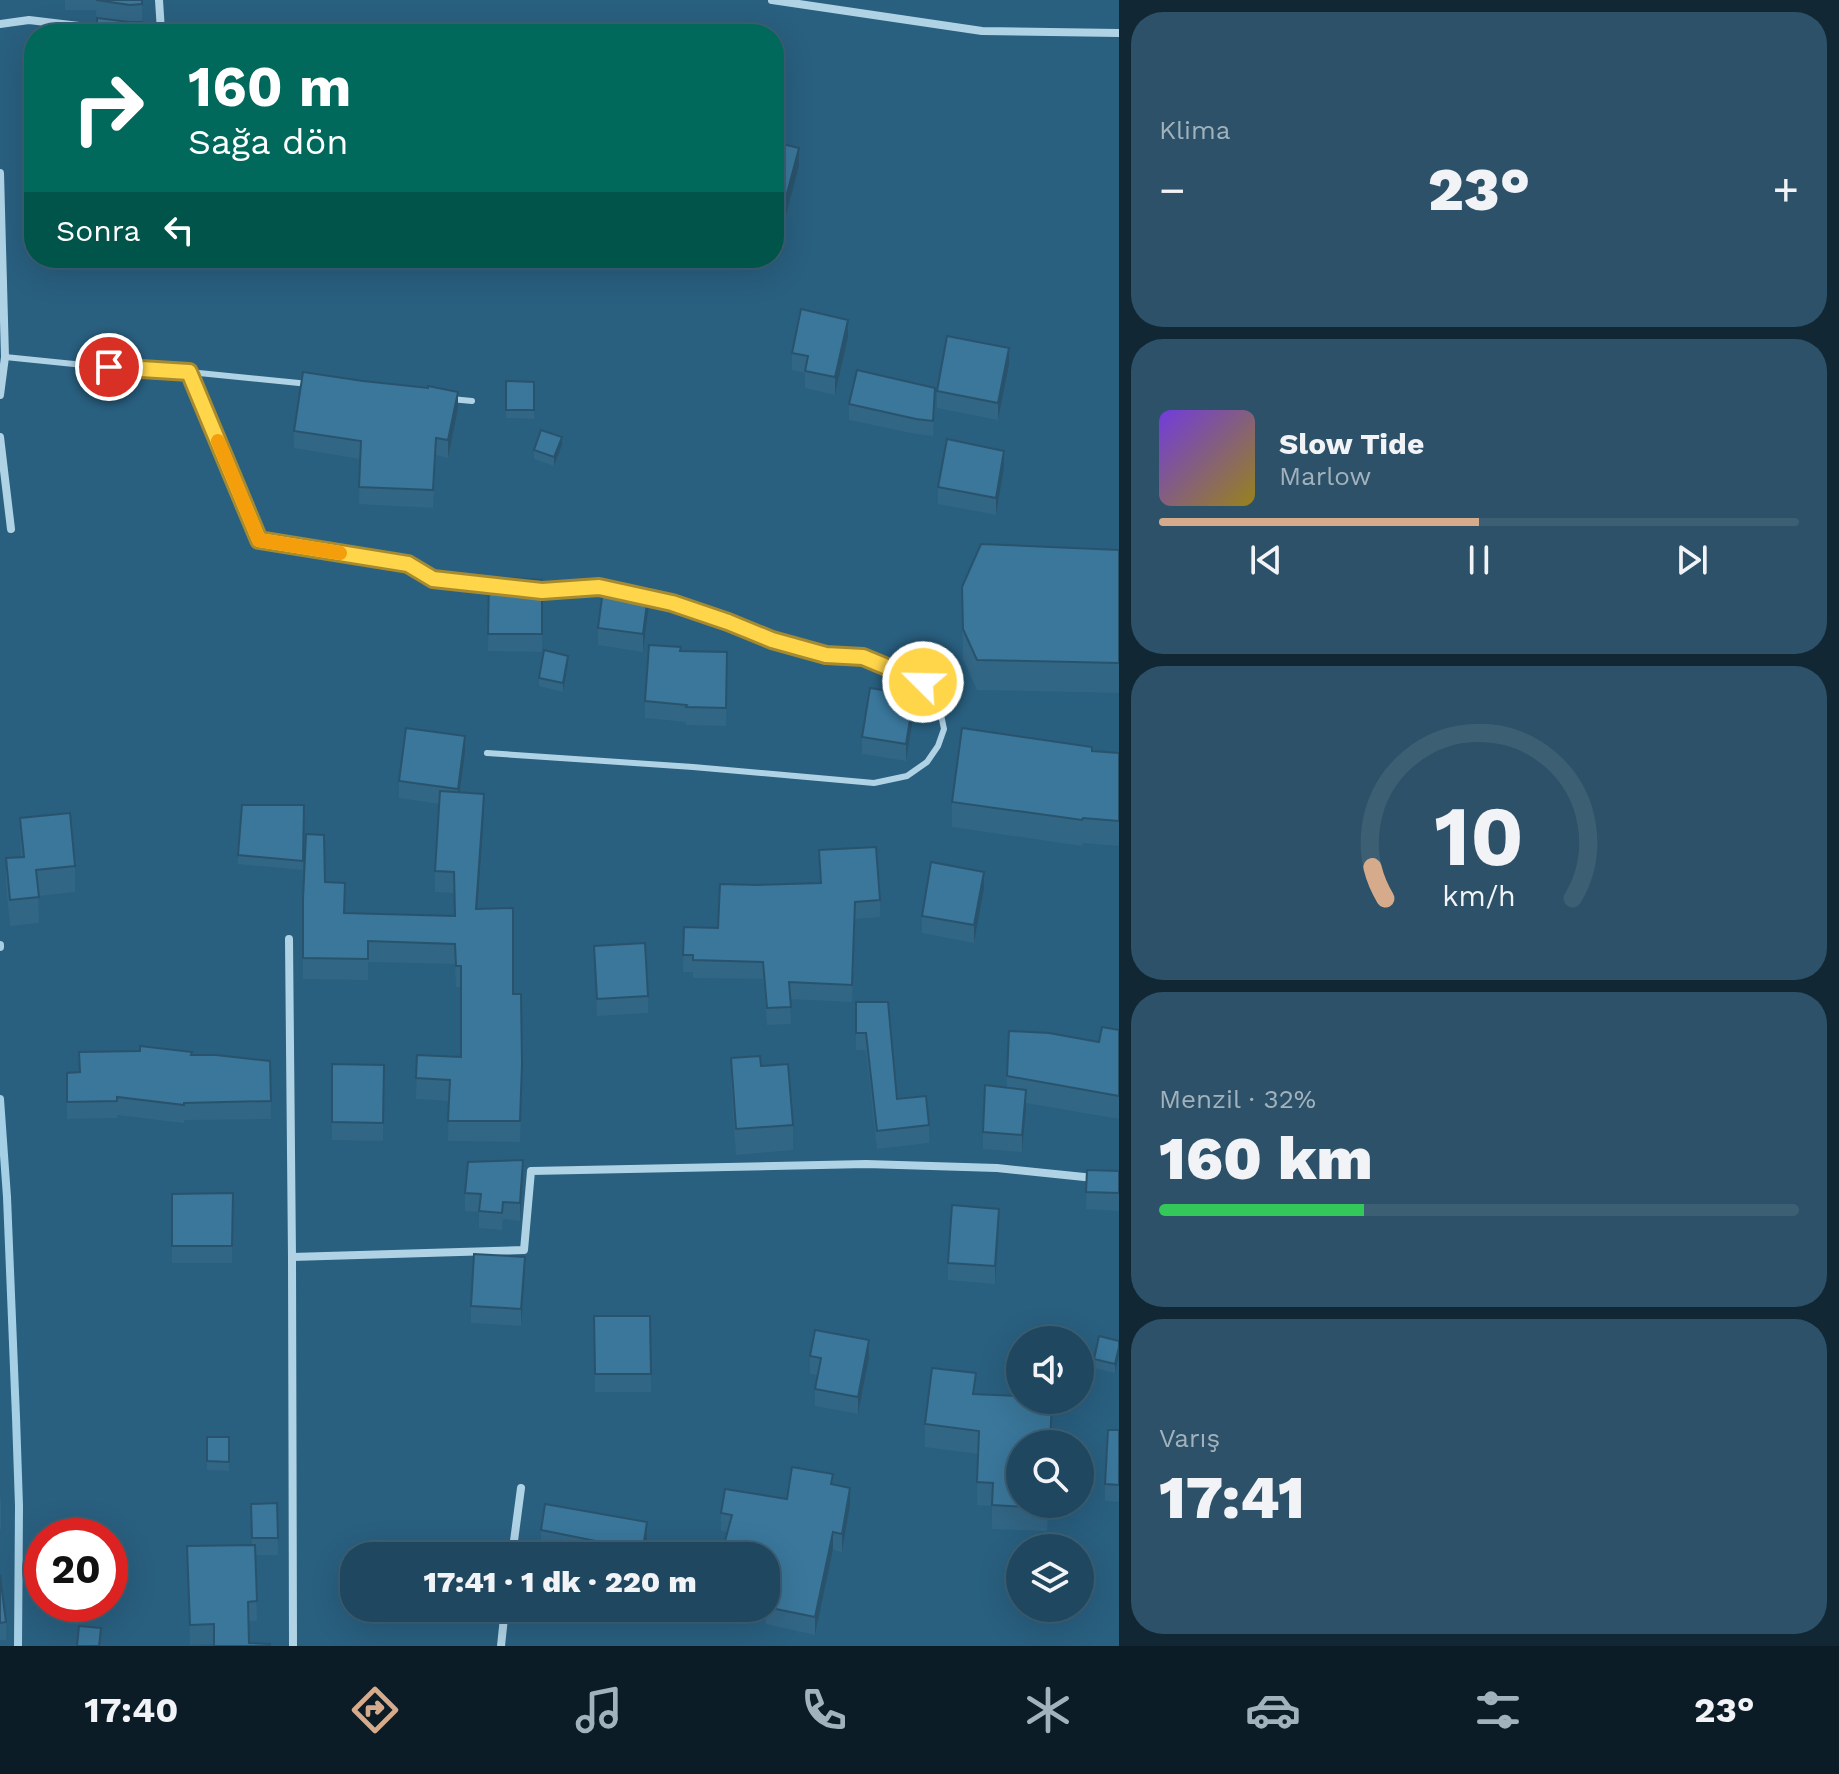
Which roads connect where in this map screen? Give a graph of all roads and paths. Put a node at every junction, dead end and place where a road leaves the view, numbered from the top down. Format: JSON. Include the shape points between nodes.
{"nodes":[{"id":1,"x":159,"y":0,"type":"edge"},
{"id":2,"x":772,"y":0,"type":"edge"},
{"id":3,"x":0,"y":24,"type":"edge"},
{"id":4,"x":61,"y":24,"type":"edge"},
{"id":5,"x":161,"y":24,"type":"edge"},
{"id":6,"x":1119,"y":33,"type":"edge"},
{"id":7,"x":0,"y":176,"type":"edge"},
{"id":8,"x":5,"y":357,"type":"junction"},
{"id":9,"x":189,"y":372,"type":"junction"},
{"id":10,"x":315,"y":385,"type":"edge"},
{"id":11,"x":0,"y":395,"type":"edge"},
{"id":12,"x":440,"y":398,"type":"edge"},
{"id":13,"x":472,"y":401,"type":"dead end"},
{"id":14,"x":0,"y":437,"type":"edge"},
{"id":15,"x":11,"y":529,"type":"dead end"},
{"id":16,"x":502,"y":586,"type":"edge"},
{"id":17,"x":529,"y":589,"type":"edge"},
{"id":18,"x":614,"y":590,"type":"edge"},
{"id":19,"x":643,"y":596,"type":"edge"},
{"id":20,"x":487,"y":753,"type":"dead end"},
{"id":21,"x":289,"y":939,"type":"dead end"},
{"id":22,"x":1104,"y":1179,"type":"edge"},
{"id":23,"x":292,"y":1257,"type":"junction"},
{"id":24,"x":521,"y":1488,"type":"dead end"},
{"id":25,"x":514,"y":1542,"type":"edge"},
{"id":26,"x":504,"y":1622,"type":"edge"},
{"id":27,"x":293,"y":1646,"type":"edge"},
{"id":28,"x":501,"y":1646,"type":"edge"}],
"edges":[{"from":1,"to":5,"type":"street"},
{"from":2,"to":6,"type":"street","via":[[982,31]]},
{"from":3,"to":4,"type":"street"},
{"from":7,"to":8,"type":"street"},
{"from":8,"to":9,"type":"lane"},
{"from":8,"to":11,"type":"street"},
{"from":9,"to":10,"type":"lane"},
{"from":9,"to":16,"type":"lane","via":[[259,540],[408,564],[433,579]]},
{"from":12,"to":13,"type":"lane"},
{"from":14,"to":15,"type":"street"},
{"from":17,"to":18,"type":"lane"},
{"from":19,"to":20,"type":"lane","via":[[826,655],[863,657],[923,682],[939,705],[944,729],[938,746],[907,776],[874,783]]},
{"from":21,"to":23,"type":"street"},
{"from":22,"to":23,"type":"street","via":[[997,1168],[866,1164],[531,1171],[524,1250]]},
{"from":23,"to":27,"type":"street"},
{"from":24,"to":25,"type":"street"},
{"from":26,"to":28,"type":"street"}]}
